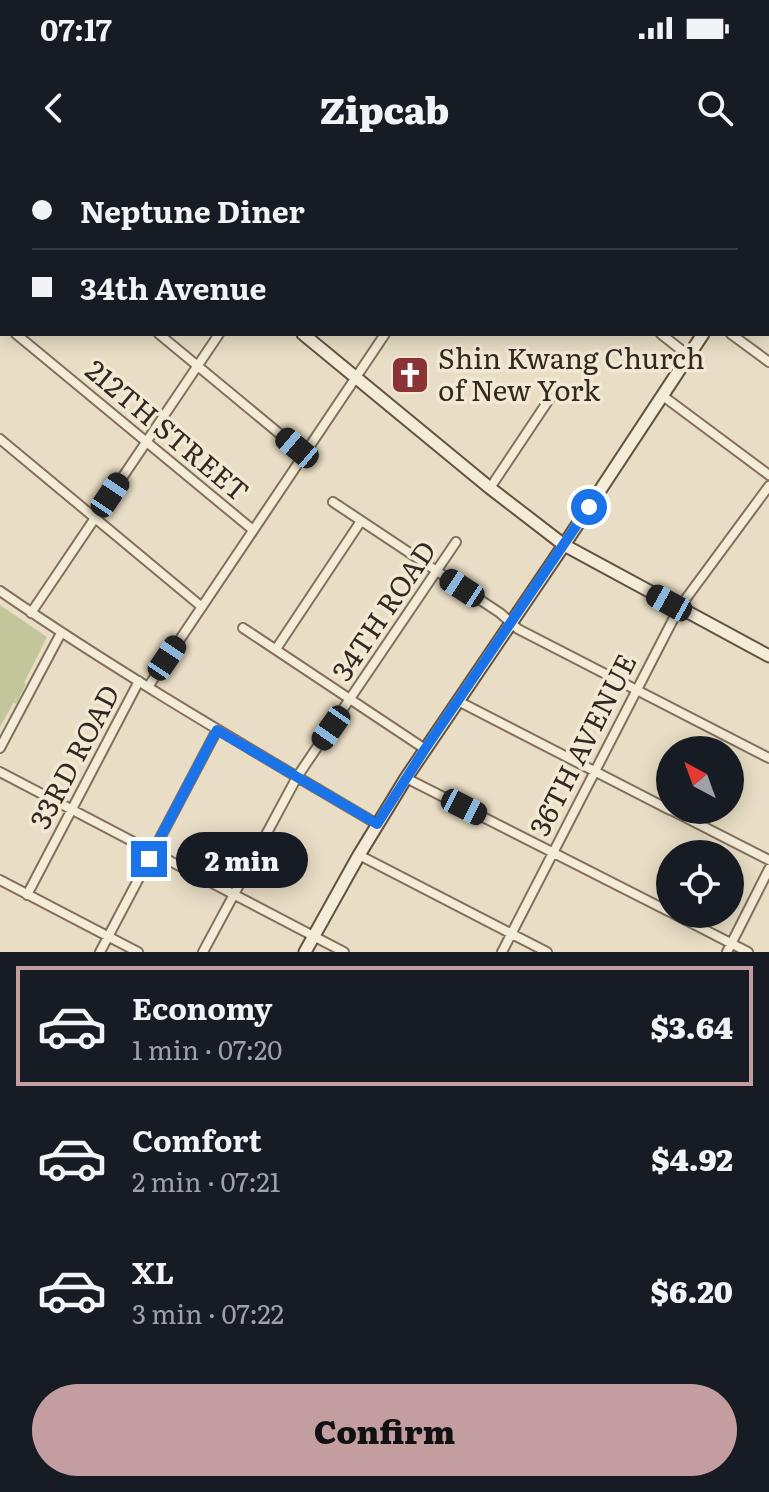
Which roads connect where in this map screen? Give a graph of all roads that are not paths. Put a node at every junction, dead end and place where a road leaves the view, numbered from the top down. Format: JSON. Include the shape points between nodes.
{"nodes":[{"id":1,"x":18,"y":336,"type":"edge"},
{"id":2,"x":161,"y":336,"type":"edge"},
{"id":3,"x":218,"y":336,"type":"edge"},
{"id":4,"x":305,"y":336,"type":"edge"},
{"id":5,"x":384,"y":336,"type":"edge"},
{"id":6,"x":664,"y":336,"type":"edge"},
{"id":7,"x":702,"y":336,"type":"edge"},
{"id":8,"x":734,"y":336,"type":"edge"},
{"id":9,"x":689,"y":356,"type":"junction"},
{"id":10,"x":769,"y":362,"type":"edge"},
{"id":11,"x":197,"y":366,"type":"junction"},
{"id":12,"x":355,"y":378,"type":"junction"},
{"id":13,"x":663,"y":396,"type":"junction"},
{"id":14,"x":550,"y":398,"type":"dead end"},
{"id":15,"x":0,"y":439,"type":"edge"},
{"id":16,"x":146,"y":442,"type":"junction"},
{"id":17,"x":304,"y":454,"type":"junction"},
{"id":18,"x":769,"y":475,"type":"edge"},
{"id":19,"x":769,"y":486,"type":"edge"},
{"id":20,"x":490,"y":488,"type":"junction"},
{"id":21,"x":333,"y":502,"type":"dead end"},
{"id":22,"x":95,"y":518,"type":"junction"},
{"id":23,"x":361,"y":521,"type":"junction"},
{"id":24,"x":253,"y":530,"type":"junction"},
{"id":25,"x":456,"y":542,"type":"dead end"},
{"id":26,"x":564,"y":545,"type":"junction"},
{"id":27,"x":436,"y":571,"type":"junction"},
{"id":28,"x":0,"y":591,"type":"edge"},
{"id":29,"x":202,"y":607,"type":"junction"},
{"id":30,"x":679,"y":608,"type":"junction"},
{"id":31,"x":31,"y":613,"type":"junction"},
{"id":32,"x":511,"y":623,"type":"junction"},
{"id":33,"x":243,"y":628,"type":"dead end"},
{"id":34,"x":61,"y":633,"type":"junction"},
{"id":35,"x":276,"y":649,"type":"junction"},
{"id":36,"x":769,"y":656,"type":"edge"},
{"id":37,"x":144,"y":684,"type":"junction"},
{"id":38,"x":636,"y":690,"type":"junction"},
{"id":39,"x":351,"y":699,"type":"junction"},
{"id":40,"x":458,"y":701,"type":"junction"},
{"id":41,"x":217,"y":730,"type":"junction"},
{"id":42,"x":0,"y":748,"type":"edge"},
{"id":43,"x":425,"y":749,"type":"junction"},
{"id":44,"x":769,"y":758,"type":"edge"},
{"id":45,"x":594,"y":771,"type":"junction"},
{"id":46,"x":0,"y":772,"type":"edge"},
{"id":47,"x":297,"y":777,"type":"junction"},
{"id":48,"x":406,"y":778,"type":"junction"},
{"id":49,"x":656,"y":803,"type":"edge"},
{"id":50,"x":71,"y":810,"type":"junction"},
{"id":51,"x":377,"y":824,"type":"junction"},
{"id":52,"x":698,"y":824,"type":"edge"},
{"id":53,"x":152,"y":852,"type":"junction"},
{"id":54,"x":552,"y":852,"type":"junction"},
{"id":55,"x":359,"y":855,"type":"junction"},
{"id":56,"x":769,"y":860,"type":"edge"},
{"id":57,"x":769,"y":869,"type":"edge"},
{"id":58,"x":0,"y":880,"type":"edge"},
{"id":59,"x":27,"y":895,"type":"junction"},
{"id":60,"x":233,"y":895,"type":"junction"},
{"id":61,"x":656,"y":905,"type":"edge"},
{"id":62,"x":696,"y":928,"type":"edge"},
{"id":63,"x":511,"y":934,"type":"junction"},
{"id":64,"x":108,"y":937,"type":"junction"},
{"id":65,"x":314,"y":937,"type":"junction"},
{"id":66,"x":729,"y":948,"type":"edge"},
{"id":67,"x":100,"y":952,"type":"edge"},
{"id":68,"x":138,"y":952,"type":"edge"},
{"id":69,"x":203,"y":952,"type":"edge"},
{"id":70,"x":305,"y":952,"type":"edge"},
{"id":71,"x":344,"y":952,"type":"edge"},
{"id":72,"x":502,"y":952,"type":"edge"},
{"id":73,"x":547,"y":952,"type":"edge"},
{"id":74,"x":748,"y":952,"type":"edge"}],
"edges":[{"from":1,"to":16,"type":"street","name":"212TH STREET"},
{"from":2,"to":11,"type":"street"},
{"from":3,"to":11,"type":"street"},
{"from":4,"to":12,"type":"street"},
{"from":5,"to":12,"type":"street","name":"33RD ROAD"},
{"from":6,"to":9,"type":"street"},
{"from":7,"to":9,"type":"street"},
{"from":8,"to":10,"type":"street"},
{"from":9,"to":13,"type":"street"},
{"from":11,"to":16,"type":"street"},
{"from":11,"to":17,"type":"street"},
{"from":12,"to":17,"type":"street","name":"33RD ROAD"},
{"from":12,"to":20,"type":"street"},
{"from":13,"to":18,"type":"street"},
{"from":13,"to":26,"type":"street"},
{"from":14,"to":20,"type":"street"},
{"from":15,"to":22,"type":"street"},
{"from":16,"to":22,"type":"street"},
{"from":16,"to":24,"type":"street","name":"212TH STREET"},
{"from":17,"to":24,"type":"street","name":"33RD ROAD"},
{"from":19,"to":30,"type":"street","name":"36TH AVENUE"},
{"from":20,"to":26,"type":"street"},
{"from":21,"to":23,"type":"street"},
{"from":22,"to":29,"type":"street"},
{"from":22,"to":31,"type":"street"},
{"from":23,"to":27,"type":"street"},
{"from":23,"to":35,"type":"street"},
{"from":24,"to":29,"type":"street","name":"33RD ROAD"},
{"from":25,"to":27,"type":"street","name":"34TH ROAD"},
{"from":26,"to":30,"type":"street"},
{"from":26,"to":32,"type":"street"},
{"from":27,"to":32,"type":"street"},
{"from":27,"to":39,"type":"street","name":"34TH ROAD"},
{"from":28,"to":31,"type":"street"},
{"from":29,"to":37,"type":"street","name":"33RD ROAD"},
{"from":30,"to":36,"type":"street"},
{"from":30,"to":38,"type":"street","name":"36TH AVENUE"},
{"from":31,"to":34,"type":"street"},
{"from":32,"to":38,"type":"street"},
{"from":32,"to":40,"type":"street"},
{"from":33,"to":35,"type":"street"},
{"from":34,"to":37,"type":"street"},
{"from":34,"to":42,"type":"street"},
{"from":35,"to":39,"type":"street"},
{"from":37,"to":41,"type":"street"},
{"from":37,"to":50,"type":"street","name":"33RD ROAD"},
{"from":38,"to":44,"type":"street"},
{"from":38,"to":45,"type":"street","name":"36TH AVENUE"},
{"from":39,"to":43,"type":"street"},
{"from":39,"to":47,"type":"street","name":"34TH ROAD"},
{"from":40,"to":43,"type":"street"},
{"from":40,"to":45,"type":"street"},
{"from":41,"to":47,"type":"street"},
{"from":41,"to":53,"type":"street"},
{"from":43,"to":48,"type":"street"},
{"from":45,"to":49,"type":"street"},
{"from":45,"to":54,"type":"street","name":"36TH AVENUE"},
{"from":46,"to":50,"type":"street"},
{"from":47,"to":51,"type":"street"},
{"from":47,"to":60,"type":"street","name":"34TH ROAD"},
{"from":48,"to":51,"type":"street"},
{"from":48,"to":54,"type":"street"},
{"from":50,"to":53,"type":"street"},
{"from":50,"to":59,"type":"street","name":"33RD ROAD"},
{"from":51,"to":55,"type":"street"},
{"from":52,"to":56,"type":"street"},
{"from":53,"to":60,"type":"street"},
{"from":53,"to":64,"type":"street"},
{"from":54,"to":61,"type":"street"},
{"from":54,"to":63,"type":"street","name":"36TH AVENUE"},
{"from":55,"to":63,"type":"street"},
{"from":55,"to":65,"type":"street"},
{"from":57,"to":66,"type":"street"},
{"from":58,"to":59,"type":"street"},
{"from":59,"to":64,"type":"street"},
{"from":60,"to":65,"type":"street"},
{"from":60,"to":69,"type":"street","name":"34TH ROAD"},
{"from":62,"to":66,"type":"street"},
{"from":63,"to":72,"type":"street","name":"36TH AVENUE"},
{"from":63,"to":73,"type":"street"},
{"from":64,"to":67,"type":"street"},
{"from":64,"to":68,"type":"street"},
{"from":65,"to":70,"type":"street"},
{"from":65,"to":71,"type":"street"},
{"from":66,"to":74,"type":"street"}]}
